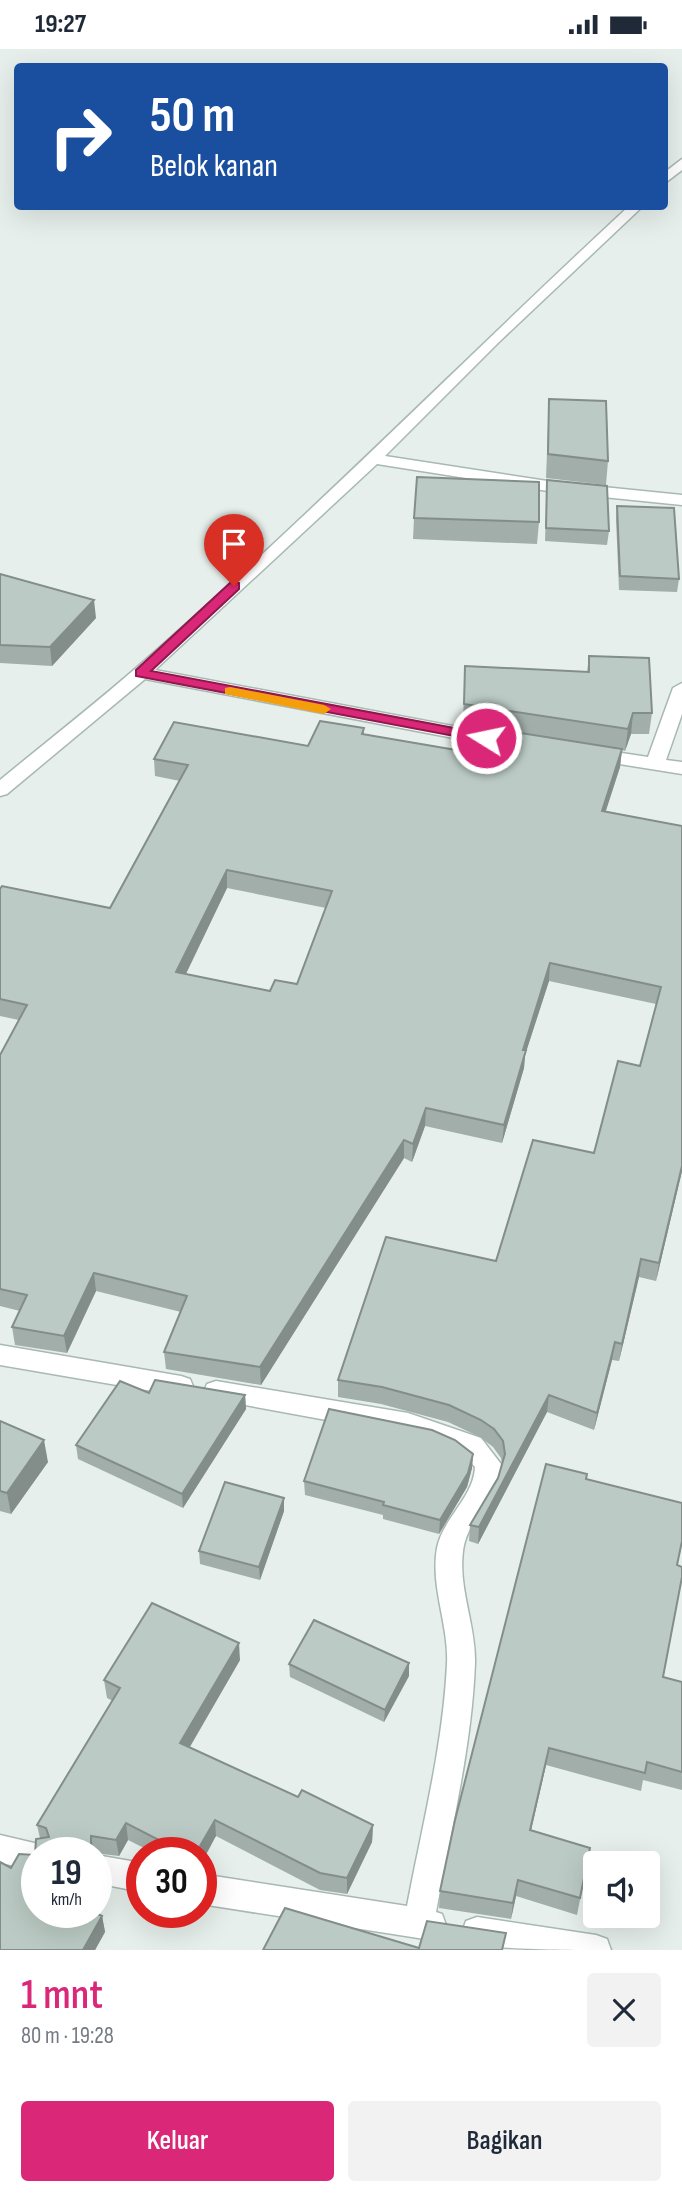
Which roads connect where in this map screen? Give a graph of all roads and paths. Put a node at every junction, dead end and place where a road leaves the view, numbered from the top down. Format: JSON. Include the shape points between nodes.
{"nodes":[{"id":1,"x":682,"y":163,"type":"edge"},
{"id":2,"x":668,"y":176,"type":"edge"},
{"id":3,"x":632,"y":210,"type":"edge"},
{"id":4,"x":373,"y":459,"type":"junction"},
{"id":5,"x":680,"y":495,"type":"edge"},
{"id":6,"x":141,"y":673,"type":"junction"},
{"id":7,"x":682,"y":688,"type":"edge"},
{"id":8,"x":512,"y":742,"type":"edge"},
{"id":9,"x":577,"y":752,"type":"edge"},
{"id":10,"x":655,"y":764,"type":"junction"},
{"id":11,"x":682,"y":768,"type":"edge"},
{"id":12,"x":0,"y":790,"type":"edge"},
{"id":13,"x":0,"y":1355,"type":"edge"},
{"id":14,"x":0,"y":1849,"type":"edge"},
{"id":15,"x":21,"y":1853,"type":"edge"},
{"id":16,"x":217,"y":1891,"type":"edge"},
{"id":17,"x":419,"y":1923,"type":"junction"},
{"id":18,"x":597,"y":1950,"type":"edge"}],
"edges":[{"from":1,"to":2,"type":"street"},
{"from":3,"to":4,"type":"street"},
{"from":4,"to":5,"type":"street","via":[[554,487]]},
{"from":4,"to":6,"type":"street"},
{"from":6,"to":8,"type":"street"},
{"from":6,"to":12,"type":"street"},
{"from":7,"to":10,"type":"street"},
{"from":9,"to":10,"type":"street"},
{"from":10,"to":11,"type":"street"},
{"from":13,"to":17,"type":"street","via":[[381,1418],[472,1446],[488,1464],[489,1478],[453,1535],[449,1589],[462,1662]]},
{"from":14,"to":15,"type":"street"},
{"from":16,"to":17,"type":"street"},
{"from":17,"to":18,"type":"street"}]}
